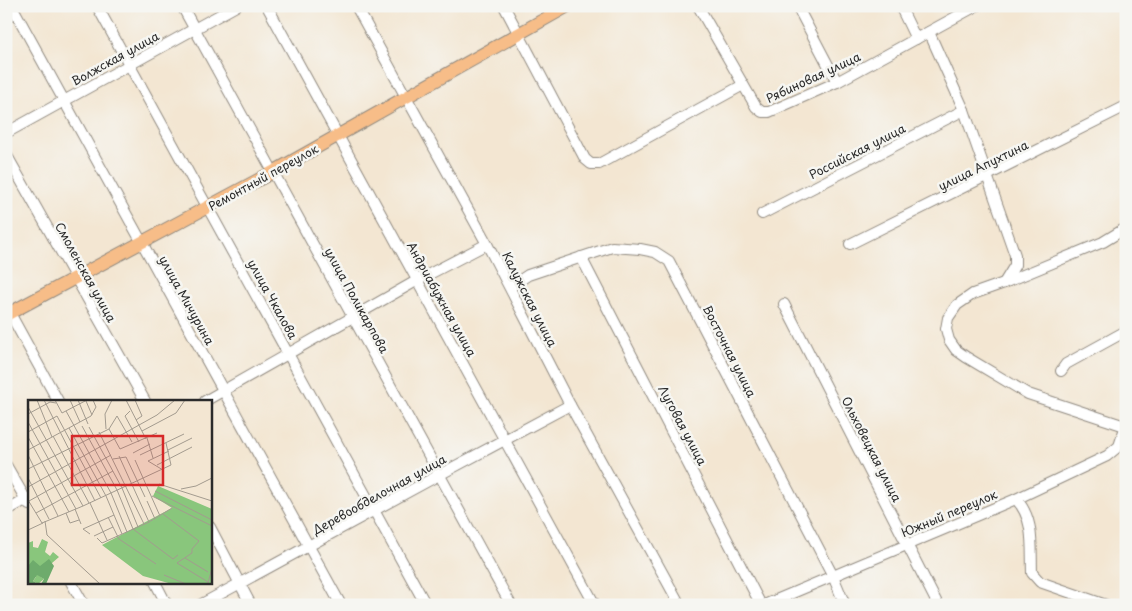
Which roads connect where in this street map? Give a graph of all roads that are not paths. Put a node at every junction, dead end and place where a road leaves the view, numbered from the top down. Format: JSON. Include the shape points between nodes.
{"nodes":[{"id":1,"x":12,"y":6,"type":"edge"},
{"id":2,"x":98,"y":6,"type":"edge"},
{"id":3,"x":182,"y":6,"type":"edge"},
{"id":4,"x":236,"y":6,"type":"edge"},
{"id":5,"x":267,"y":6,"type":"edge"},
{"id":6,"x":356,"y":6,"type":"edge"},
{"id":7,"x":504,"y":6,"type":"edge"},
{"id":8,"x":568,"y":6,"type":"edge"},
{"id":9,"x":698,"y":6,"type":"edge"},
{"id":10,"x":796,"y":6,"type":"edge"},
{"id":11,"x":900,"y":6,"type":"edge"},
{"id":12,"x":976,"y":6,"type":"edge"},
{"id":13,"x":194,"y":29,"type":"junction"},
{"id":14,"x":929,"y":32,"type":"junction"},
{"id":15,"x":518,"y":34,"type":"junction"},
{"id":16,"x":916,"y":39,"type":"junction"},
{"id":17,"x":129,"y":65,"type":"junction"},
{"id":18,"x":837,"y":82,"type":"junction"},
{"id":19,"x":743,"y":85,"type":"junction"},
{"id":20,"x":406,"y":98,"type":"junction"},
{"id":21,"x":64,"y":100,"type":"junction"},
{"id":22,"x":1126,"y":106,"type":"edge"},
{"id":23,"x":964,"y":110,"type":"junction"},
{"id":24,"x":6,"y":133,"type":"edge"},
{"id":25,"x":338,"y":136,"type":"junction"},
{"id":26,"x":6,"y":154,"type":"edge"},
{"id":27,"x":273,"y":172,"type":"junction"},
{"id":28,"x":987,"y":176,"type":"junction"},
{"id":29,"x":207,"y":207,"type":"junction"},
{"id":30,"x":762,"y":214,"type":"dead end"},
{"id":31,"x":1126,"y":228,"type":"edge"},
{"id":32,"x":142,"y":243,"type":"junction"},
{"id":33,"x":487,"y":244,"type":"junction"},
{"id":34,"x":850,"y":244,"type":"dead end"},
{"id":35,"x":581,"y":257,"type":"junction"},
{"id":36,"x":75,"y":278,"type":"junction"},
{"id":37,"x":418,"y":280,"type":"junction"},
{"id":38,"x":1004,"y":283,"type":"junction"},
{"id":39,"x":510,"y":287,"type":"junction"},
{"id":40,"x":784,"y":304,"type":"dead end"},
{"id":41,"x":8,"y":312,"type":"edge"},
{"id":42,"x":353,"y":318,"type":"junction"},
{"id":43,"x":1126,"y":331,"type":"edge"},
{"id":44,"x":289,"y":354,"type":"junction"},
{"id":45,"x":1061,"y":371,"type":"dead end"},
{"id":46,"x":223,"y":391,"type":"junction"},
{"id":47,"x":57,"y":400,"type":"edge"},
{"id":48,"x":143,"y":400,"type":"edge"},
{"id":49,"x":207,"y":400,"type":"edge"},
{"id":50,"x":570,"y":405,"type":"junction"},
{"id":51,"x":1126,"y":425,"type":"edge"},
{"id":52,"x":505,"y":440,"type":"junction"},
{"id":53,"x":6,"y":465,"type":"edge"},
{"id":54,"x":439,"y":475,"type":"junction"},
{"id":55,"x":1016,"y":499,"type":"junction"},
{"id":56,"x":28,"y":501,"type":"edge"},
{"id":57,"x":374,"y":510,"type":"junction"},
{"id":58,"x":6,"y":511,"type":"edge"},
{"id":59,"x":211,"y":529,"type":"edge"},
{"id":60,"x":907,"y":544,"type":"junction"},
{"id":61,"x":309,"y":547,"type":"junction"},
{"id":62,"x":833,"y":576,"type":"junction"},
{"id":63,"x":72,"y":584,"type":"edge"},
{"id":64,"x":156,"y":584,"type":"edge"},
{"id":65,"x":239,"y":584,"type":"junction"},
{"id":66,"x":1082,"y":601,"type":"edge"},
{"id":67,"x":84,"y":605,"type":"edge"},
{"id":68,"x":167,"y":605,"type":"edge"},
{"id":69,"x":200,"y":605,"type":"edge"},
{"id":70,"x":251,"y":605,"type":"edge"},
{"id":71,"x":341,"y":605,"type":"edge"},
{"id":72,"x":426,"y":605,"type":"edge"},
{"id":73,"x":511,"y":605,"type":"edge"},
{"id":74,"x":595,"y":605,"type":"edge"},
{"id":75,"x":680,"y":605,"type":"edge"},
{"id":76,"x":762,"y":605,"type":"edge"},
{"id":77,"x":845,"y":605,"type":"edge"},
{"id":78,"x":938,"y":605,"type":"edge"},
{"id":79,"x":1106,"y":605,"type":"edge"}],
"edges":[{"from":1,"to":21,"type":"street","name":"улица Мичурина"},
{"from":2,"to":17,"type":"street","name":"улица Чкалова"},
{"from":3,"to":13,"type":"street","name":"улица Поликарпова"},
{"from":4,"to":13,"type":"street","name":"Волжская улица"},
{"from":5,"to":25,"type":"street","name":"Андриабужная улица"},
{"from":6,"to":20,"type":"street","name":"Калужская улица"},
{"from":7,"to":15,"type":"street"},
{"from":8,"to":15,"type":"main road","name":"Ремонтный переулок"},
{"from":9,"to":19,"type":"street","name":"Рябиновая улица"},
{"from":10,"to":18,"type":"street"},
{"from":11,"to":16,"type":"street"},
{"from":12,"to":14,"type":"street","name":"Рябиновая улица"},
{"from":13,"to":17,"type":"street","name":"Волжская улица"},
{"from":13,"to":27,"type":"street","name":"улица Поликарпова"},
{"from":14,"to":16,"type":"street","name":"Рябиновая улица"},
{"from":14,"to":23,"type":"street"},
{"from":15,"to":19,"type":"street","via":[[591,164],[599,164]]},
{"from":15,"to":20,"type":"main road","name":"Ремонтный переулок"},
{"from":16,"to":18,"type":"street","name":"Рябиновая улица"},
{"from":17,"to":21,"type":"street","name":"Волжская улица"},
{"from":17,"to":29,"type":"street","name":"улица Чкалова"},
{"from":18,"to":19,"type":"street","name":"Рябиновая улица","via":[[769,112],[762,112],[756,107]]},
{"from":20,"to":25,"type":"main road","name":"Ремонтный переулок"},
{"from":20,"to":33,"type":"street","name":"Калужская улица"},
{"from":21,"to":24,"type":"street","name":"Волжская улица"},
{"from":21,"to":32,"type":"street","name":"улица Мичурина"},
{"from":22,"to":28,"type":"street","name":"улица Апухтина"},
{"from":23,"to":28,"type":"street"},
{"from":23,"to":30,"type":"street","name":"Российская улица"},
{"from":25,"to":27,"type":"main road","name":"Ремонтный переулок"},
{"from":25,"to":37,"type":"street","name":"Андриабужная улица"},
{"from":26,"to":36,"type":"street","name":"Смоленская улица"},
{"from":27,"to":29,"type":"main road","name":"Ремонтный переулок"},
{"from":27,"to":42,"type":"street","name":"улица Поликарпова"},
{"from":28,"to":34,"type":"street","name":"улица Апухтина"},
{"from":28,"to":38,"type":"street","via":[[1015,255],[1015,265]]},
{"from":29,"to":32,"type":"main road","name":"Ремонтный переулок"},
{"from":29,"to":44,"type":"street","name":"улица Чкалова"},
{"from":31,"to":38,"type":"street","via":[[1104,242]]},
{"from":32,"to":36,"type":"main road","name":"Ремонтный переулок"},
{"from":32,"to":46,"type":"street","name":"улица Мичурина"},
{"from":33,"to":37,"type":"street"},
{"from":33,"to":39,"type":"street","name":"Калужская улица"},
{"from":35,"to":39,"type":"street","name":"Восточная улица","via":[[528,276]]},
{"from":35,"to":62,"type":"street","name":"Восточная улица","via":[[612,247],[655,252],[669,262]]},
{"from":35,"to":76,"type":"street","name":"Луговая улица"},
{"from":36,"to":41,"type":"main road","name":"Ремонтный переулок"},
{"from":36,"to":48,"type":"street","name":"Смоленская улица"},
{"from":37,"to":42,"type":"street"},
{"from":37,"to":52,"type":"street","name":"Андриабужная улица"},
{"from":38,"to":51,"type":"street","via":[[973,294],[957,305],[948,318],[946,329],[956,350],[1028,394]]},
{"from":39,"to":50,"type":"street","name":"Калужская улица"},
{"from":40,"to":60,"type":"street","name":"Ольховецкая улица"},
{"from":41,"to":47,"type":"street"},
{"from":42,"to":44,"type":"street"},
{"from":42,"to":54,"type":"street","name":"улица Поликарпова"},
{"from":43,"to":45,"type":"street","via":[[1066,364]]},
{"from":44,"to":46,"type":"street"},
{"from":44,"to":57,"type":"street","name":"улица Чкалова"},
{"from":46,"to":49,"type":"street"},
{"from":46,"to":61,"type":"street","name":"улица Мичурина"},
{"from":50,"to":52,"type":"street","name":"Деревообделочная улица"},
{"from":50,"to":75,"type":"street","name":"Калужская улица"},
{"from":51,"to":55,"type":"street","name":"Южный переулок","via":[[1119,446],[1107,456]]},
{"from":52,"to":54,"type":"street","name":"Деревообделочная улица"},
{"from":52,"to":74,"type":"street","name":"Андриабужная улица"},
{"from":53,"to":56,"type":"street"},
{"from":54,"to":57,"type":"street","name":"Деревообделочная улица"},
{"from":54,"to":73,"type":"street","name":"улица Поликарпова"},
{"from":55,"to":60,"type":"street","name":"Южный переулок"},
{"from":55,"to":66,"type":"street","via":[[1028,515],[1032,573],[1040,582]]},
{"from":56,"to":58,"type":"street"},
{"from":57,"to":61,"type":"street","name":"Деревообделочная улица"},
{"from":57,"to":72,"type":"street","name":"улица Чкалова"},
{"from":59,"to":65,"type":"street"},
{"from":60,"to":62,"type":"street","name":"Южный переулок"},
{"from":60,"to":78,"type":"street","name":"Ольховецкая улица"},
{"from":61,"to":65,"type":"street","name":"Деревообделочная улица"},
{"from":61,"to":71,"type":"street","name":"улица Мичурина"},
{"from":62,"to":76,"type":"street","name":"Южный переулок"},
{"from":62,"to":77,"type":"street","name":"Восточная улица"},
{"from":63,"to":67,"type":"street"},
{"from":64,"to":68,"type":"street"},
{"from":65,"to":69,"type":"street","name":"Деревообделочная улица"},
{"from":65,"to":70,"type":"street"},
{"from":66,"to":79,"type":"street"}]}
